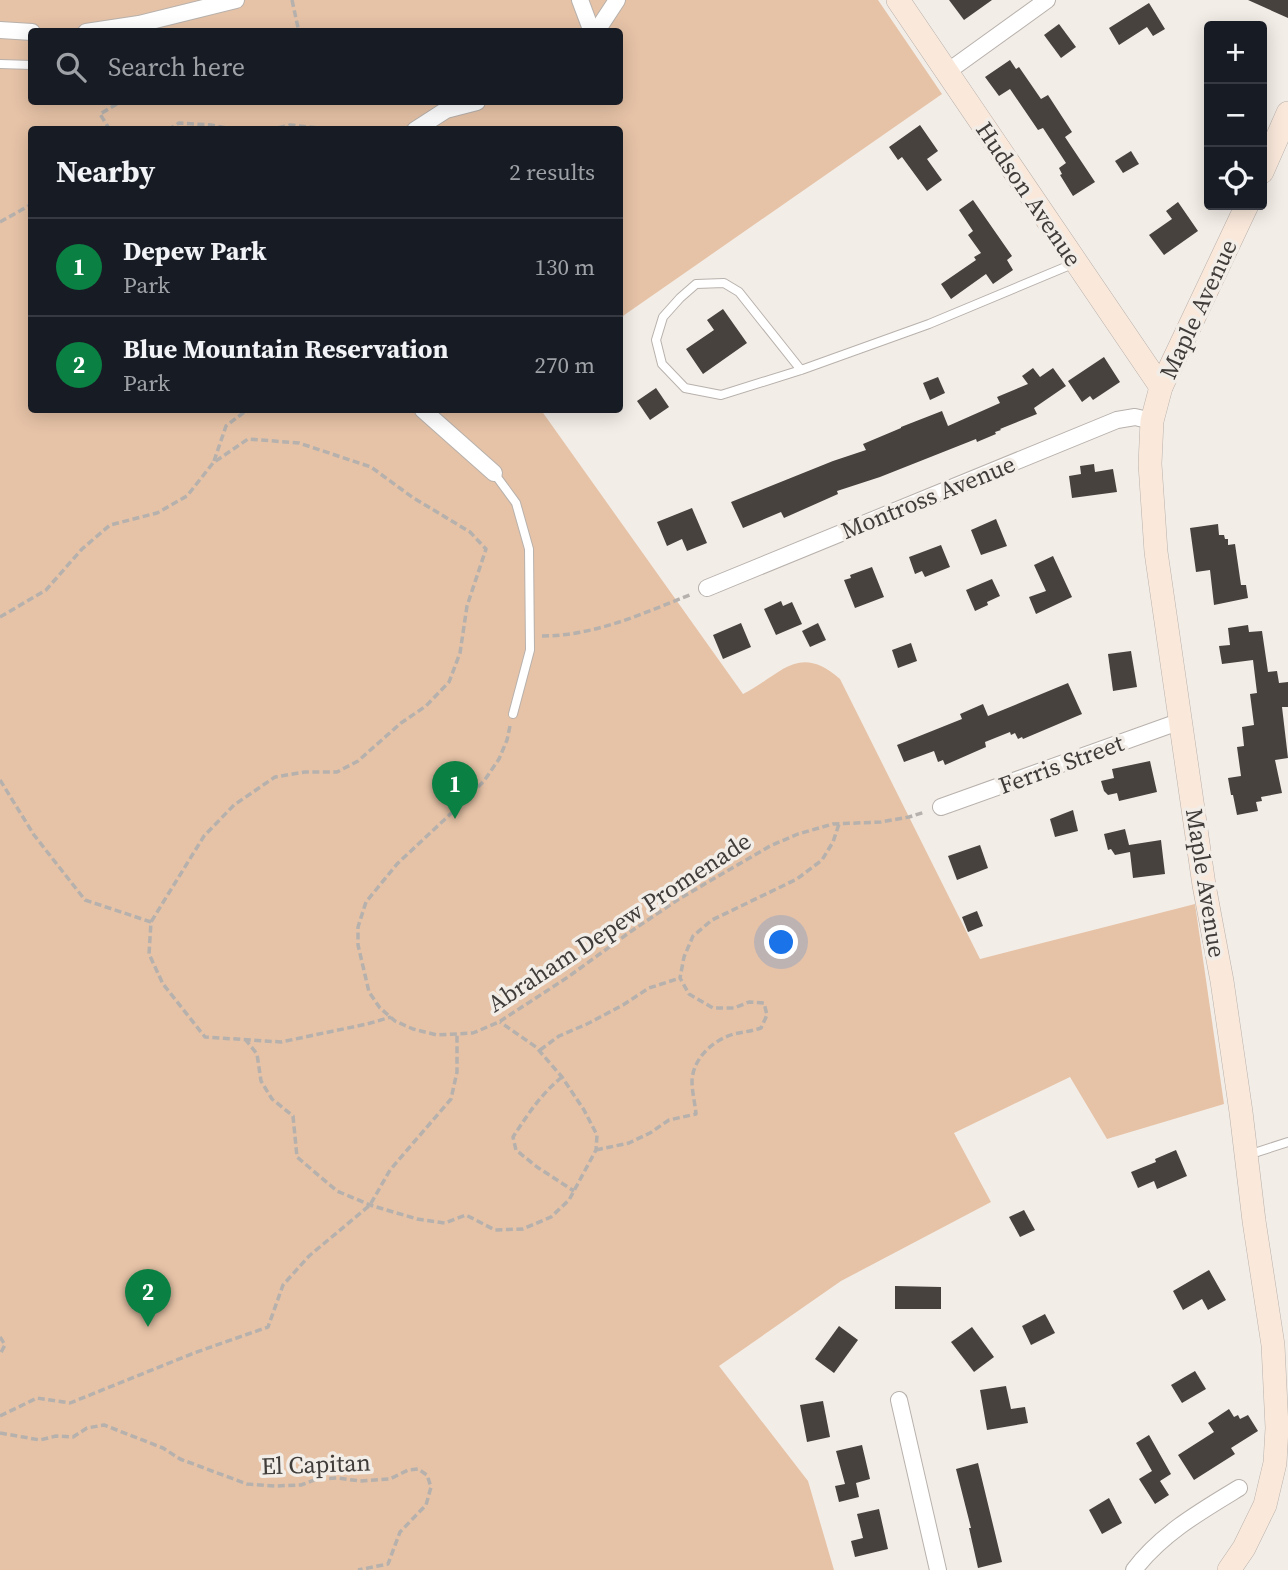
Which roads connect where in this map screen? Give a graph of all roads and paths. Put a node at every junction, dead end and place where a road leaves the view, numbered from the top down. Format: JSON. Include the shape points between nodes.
{"nodes":[{"id":1,"x":236,"y":0,"type":"edge"},
{"id":2,"x":292,"y":0,"type":"edge"},
{"id":3,"x":580,"y":0,"type":"edge"},
{"id":4,"x":617,"y":0,"type":"edge"},
{"id":5,"x":898,"y":0,"type":"edge"},
{"id":6,"x":1047,"y":0,"type":"edge"},
{"id":7,"x":114,"y":28,"type":"edge"},
{"id":8,"x":298,"y":28,"type":"edge"},
{"id":9,"x":592,"y":28,"type":"edge"},
{"id":10,"x":597,"y":28,"type":"edge"},
{"id":11,"x":0,"y":30,"type":"edge"},
{"id":12,"x":28,"y":32,"type":"edge"},
{"id":13,"x":0,"y":64,"type":"edge"},
{"id":14,"x":28,"y":65,"type":"edge"},
{"id":15,"x":947,"y":72,"type":"junction"},
{"id":16,"x":115,"y":105,"type":"edge"},
{"id":17,"x":465,"y":105,"type":"edge"},
{"id":18,"x":1288,"y":113,"type":"edge"},
{"id":19,"x":108,"y":126,"type":"edge"},
{"id":20,"x":174,"y":126,"type":"edge"},
{"id":21,"x":216,"y":126,"type":"edge"},
{"id":22,"x":421,"y":126,"type":"edge"},
{"id":23,"x":1267,"y":161,"type":"edge"},
{"id":24,"x":28,"y":206,"type":"edge"},
{"id":25,"x":1245,"y":210,"type":"edge"},
{"id":26,"x":0,"y":222,"type":"edge"},
{"id":27,"x":1075,"y":263,"type":"junction"},
{"id":28,"x":801,"y":370,"type":"junction"},
{"id":29,"x":1161,"y":387,"type":"junction"},
{"id":30,"x":243,"y":413,"type":"edge"},
{"id":31,"x":426,"y":413,"type":"edge"},
{"id":32,"x":1152,"y":421,"type":"junction"},
{"id":33,"x":213,"y":463,"type":"junction"},
{"id":34,"x":494,"y":473,"type":"joint"},
{"id":35,"x":707,"y":588,"type":"joint"},
{"id":36,"x":0,"y":617,"type":"edge"},
{"id":37,"x":530,"y":636,"type":"junction"},
{"id":38,"x":513,"y":714,"type":"joint"},
{"id":39,"x":1181,"y":721,"type":"junction"},
{"id":40,"x":0,"y":780,"type":"edge"},
{"id":41,"x":940,"y":807,"type":"joint"},
{"id":42,"x":839,"y":824,"type":"junction"},
{"id":43,"x":151,"y":922,"type":"junction"},
{"id":44,"x":680,"y":978,"type":"junction"},
{"id":45,"x":391,"y":1017,"type":"junction"},
{"id":46,"x":499,"y":1022,"type":"junction"},
{"id":47,"x":457,"y":1034,"type":"junction"},
{"id":48,"x":245,"y":1039,"type":"junction"},
{"id":49,"x":539,"y":1051,"type":"junction"},
{"id":50,"x":562,"y":1077,"type":"junction"},
{"id":51,"x":1288,"y":1142,"type":"edge"},
{"id":52,"x":596,"y":1150,"type":"junction"},
{"id":53,"x":1246,"y":1156,"type":"junction"},
{"id":54,"x":574,"y":1191,"type":"junction"},
{"id":55,"x":370,"y":1205,"type":"junction"},
{"id":56,"x":0,"y":1338,"type":"edge"},
{"id":57,"x":0,"y":1354,"type":"edge"},
{"id":58,"x":899,"y":1400,"type":"dead end"},
{"id":59,"x":0,"y":1416,"type":"edge"},
{"id":60,"x":0,"y":1433,"type":"edge"},
{"id":61,"x":1239,"y":1488,"type":"dead end"},
{"id":62,"x":358,"y":1570,"type":"edge"},
{"id":63,"x":938,"y":1570,"type":"edge"},
{"id":64,"x":1134,"y":1570,"type":"edge"},
{"id":65,"x":1229,"y":1570,"type":"edge"}],
"edges":[{"from":1,"to":7,"type":"street"},
{"from":2,"to":8,"type":"path"},
{"from":3,"to":9,"type":"street"},
{"from":4,"to":10,"type":"street"},
{"from":5,"to":15,"type":"street","name":"Hudson Avenue"},
{"from":6,"to":15,"type":"street"},
{"from":11,"to":12,"type":"street"},
{"from":13,"to":14,"type":"lane"},
{"from":15,"to":27,"type":"street","name":"Hudson Avenue"},
{"from":16,"to":19,"type":"path","via":[[100,114]]},
{"from":17,"to":22,"type":"street","via":[[446,110]]},
{"from":18,"to":23,"type":"street"},
{"from":20,"to":21,"type":"path"},
{"from":24,"to":26,"type":"path"},
{"from":25,"to":29,"type":"street","name":"Maple Avenue"},
{"from":27,"to":28,"type":"lane","via":[[929,324]]},
{"from":27,"to":29,"type":"street","name":"Hudson Avenue"},
{"from":28,"to":28,"type":"lane","via":[[721,395],[685,388],[662,364],[656,340],[663,317],[696,284],[724,283],[739,292]]},
{"from":29,"to":32,"type":"street","name":"Maple Avenue"},
{"from":30,"to":33,"type":"path","via":[[226,426]]},
{"from":31,"to":34,"type":"street"},
{"from":32,"to":35,"type":"street","name":"Montross Avenue","via":[[1117,420]]},
{"from":32,"to":39,"type":"street","name":"Maple Avenue","via":[[1156,552]]},
{"from":33,"to":36,"type":"path","via":[[187,496],[157,513],[110,525],[46,590]]},
{"from":33,"to":43,"type":"path","via":[[248,439],[299,443],[372,467],[470,531],[486,549],[449,682],[358,761],[337,772],[275,777],[234,804],[204,836]]},
{"from":34,"to":37,"type":"lane","via":[[516,502],[528,549]]},
{"from":35,"to":37,"type":"path","via":[[619,622],[553,636]]},
{"from":37,"to":38,"type":"lane"},
{"from":38,"to":45,"type":"path","name":"Abraham Depew Promenade","via":[[499,759],[484,781],[397,864],[366,902],[358,926],[358,946],[369,992]]},
{"from":39,"to":41,"type":"street","name":"Ferris Street"},
{"from":39,"to":53,"type":"street","name":"Maple Avenue"},
{"from":40,"to":43,"type":"path","via":[[34,835],[85,900]]},
{"from":41,"to":42,"type":"path","name":"Abraham Depew Promenade","via":[[899,819]]},
{"from":42,"to":44,"type":"path","via":[[822,860],[797,879],[712,920],[693,936]]},
{"from":42,"to":46,"type":"path","name":"Abraham Depew Promenade","via":[[798,834],[736,865]]},
{"from":43,"to":48,"type":"path","via":[[149,954],[163,984],[205,1037]]},
{"from":44,"to":49,"type":"path","via":[[649,988]]},
{"from":44,"to":52,"type":"path","via":[[689,994],[713,1008],[764,1003],[767,1016],[761,1028],[733,1034],[706,1048],[692,1079],[696,1114],[669,1120],[629,1143]]},
{"from":45,"to":47,"type":"path","name":"Abraham Depew Promenade","via":[[412,1029]]},
{"from":45,"to":48,"type":"path","via":[[281,1042]]},
{"from":46,"to":47,"type":"path","name":"Abraham Depew Promenade"},
{"from":46,"to":49,"type":"path"},
{"from":47,"to":55,"type":"path","via":[[451,1099],[390,1170]]},
{"from":48,"to":55,"type":"path","via":[[257,1054],[261,1080],[272,1100],[293,1116],[297,1157],[337,1191]]},
{"from":49,"to":50,"type":"path"},
{"from":50,"to":52,"type":"path","via":[[597,1135]]},
{"from":50,"to":54,"type":"path","via":[[546,1090],[513,1137],[516,1150]]},
{"from":51,"to":53,"type":"lane"},
{"from":52,"to":54,"type":"path"},
{"from":53,"to":65,"type":"street","name":"Maple Avenue","via":[[1273,1345],[1277,1429],[1265,1506]]},
{"from":54,"to":55,"type":"path","via":[[551,1217],[523,1228],[495,1230],[466,1215],[445,1223]]},
{"from":55,"to":59,"type":"path","via":[[309,1256],[284,1285],[268,1327],[71,1403],[37,1398]]},
{"from":56,"to":57,"type":"path","via":[[5,1345]]},
{"from":58,"to":63,"type":"street"},
{"from":60,"to":62,"type":"path","name":"El Capitan","via":[[40,1440],[73,1437],[86,1428],[104,1425],[247,1484],[390,1479],[418,1469],[427,1475],[431,1487],[426,1504],[400,1532],[388,1564]]},
{"from":61,"to":64,"type":"street","via":[[1167,1536]]}]}
